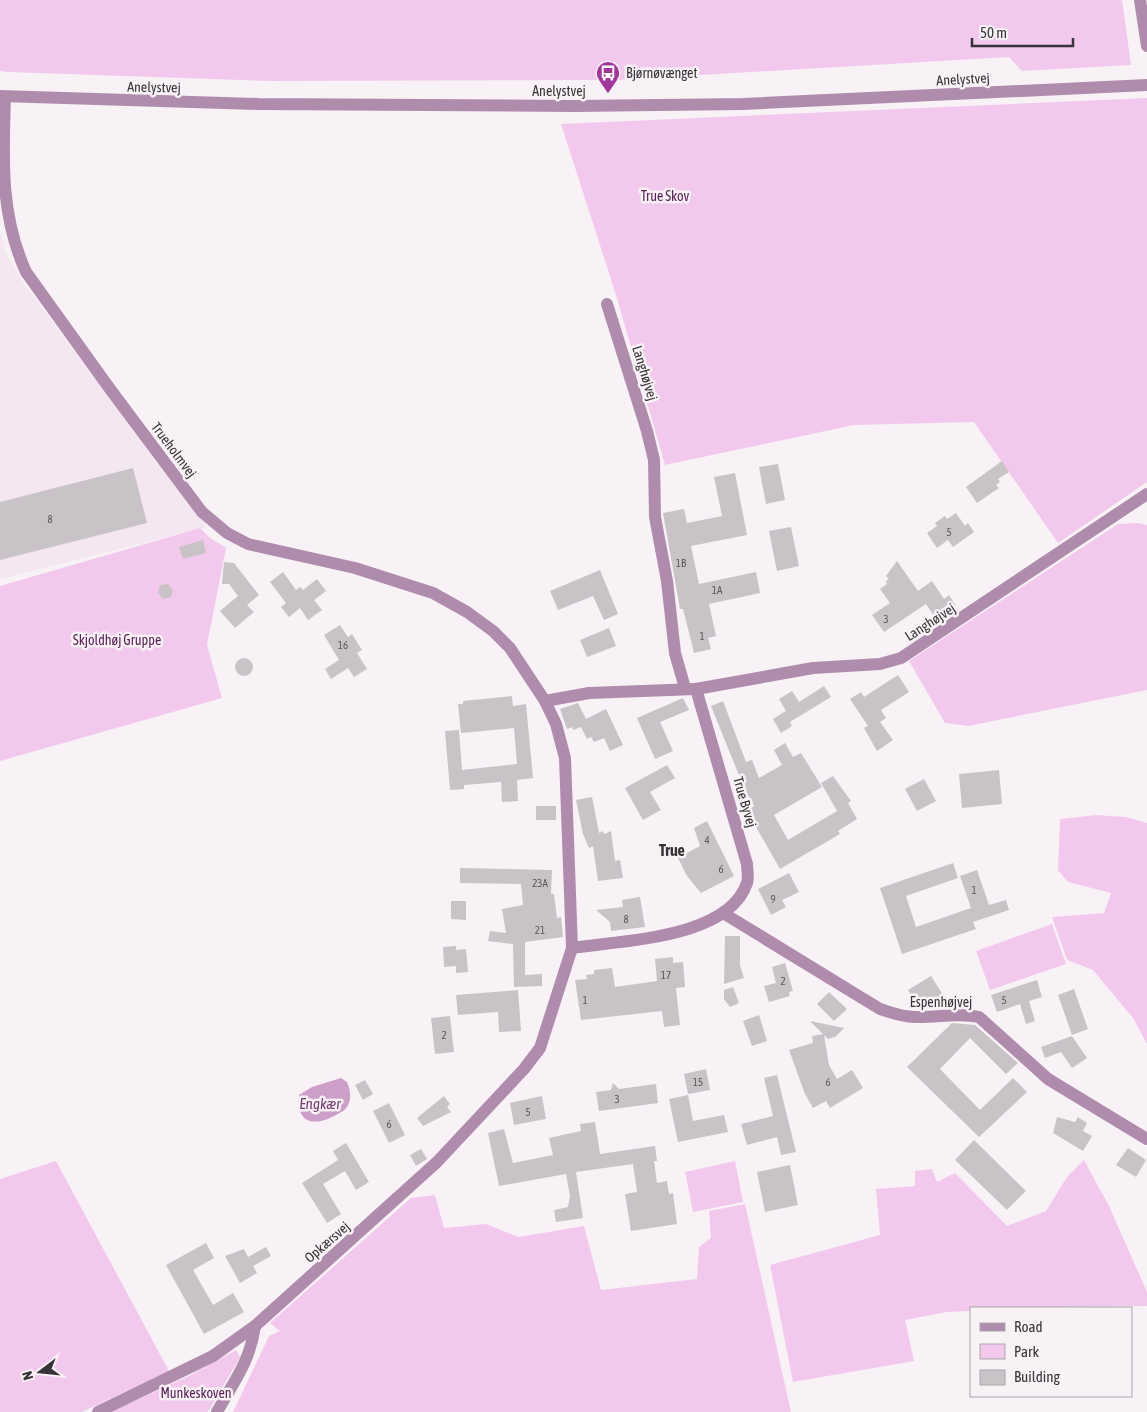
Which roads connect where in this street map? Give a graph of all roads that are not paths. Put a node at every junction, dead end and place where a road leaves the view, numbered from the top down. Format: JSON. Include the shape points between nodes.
{"nodes":[{"id":1,"x":1140,"y":0,"type":"edge"},
{"id":2,"x":1147,"y":46,"type":"edge"},
{"id":3,"x":1147,"y":85,"type":"edge"},
{"id":4,"x":2,"y":97,"type":"edge"},
{"id":5,"x":607,"y":304,"type":"dead end"},
{"id":6,"x":1147,"y":494,"type":"edge"},
{"id":7,"x":691,"y":688,"type":"junction"},
{"id":8,"x":546,"y":701,"type":"junction"},
{"id":9,"x":724,"y":913,"type":"junction"},
{"id":10,"x":572,"y":948,"type":"junction"},
{"id":11,"x":1147,"y":1139,"type":"edge"},
{"id":12,"x":255,"y":1326,"type":"junction"},
{"id":13,"x":98,"y":1412,"type":"edge"},
{"id":14,"x":217,"y":1412,"type":"edge"}],
"edges":[{"from":1,"to":2,"type":"street"},
{"from":3,"to":4,"type":"street","name":"Anelystvej","via":[[743,104],[574,106],[249,104]]},
{"from":4,"to":8,"type":"street","name":"Trueholmvej","via":[[1,187],[17,256],[110,389],[202,512],[227,533],[248,544],[355,568],[433,593],[494,631],[510,648]]},
{"from":5,"to":7,"type":"street","name":"Langhøjvej","via":[[654,460],[655,517],[667,581],[675,653]]},
{"from":6,"to":7,"type":"street","name":"Langhøjvej","via":[[901,658],[880,664],[813,668]]},
{"from":7,"to":8,"type":"street","via":[[590,694]]},
{"from":7,"to":9,"type":"street","name":"True Byvej","via":[[747,864],[748,881],[742,894]]},
{"from":8,"to":10,"type":"street","via":[[565,758]]},
{"from":9,"to":10,"type":"street","name":"True Byvej","via":[[695,927]]},
{"from":9,"to":11,"type":"street","name":"Espenhøjvej","via":[[880,1009],[916,1018],[966,1014],[979,1017],[1048,1079]]},
{"from":10,"to":12,"type":"street","name":"Opkærsvej","via":[[540,1048],[524,1069],[437,1162]]},
{"from":12,"to":13,"type":"street","name":"Opkærsvej","via":[[213,1356]]},
{"from":12,"to":14,"type":"street","via":[[252,1348],[245,1365]]}]}
